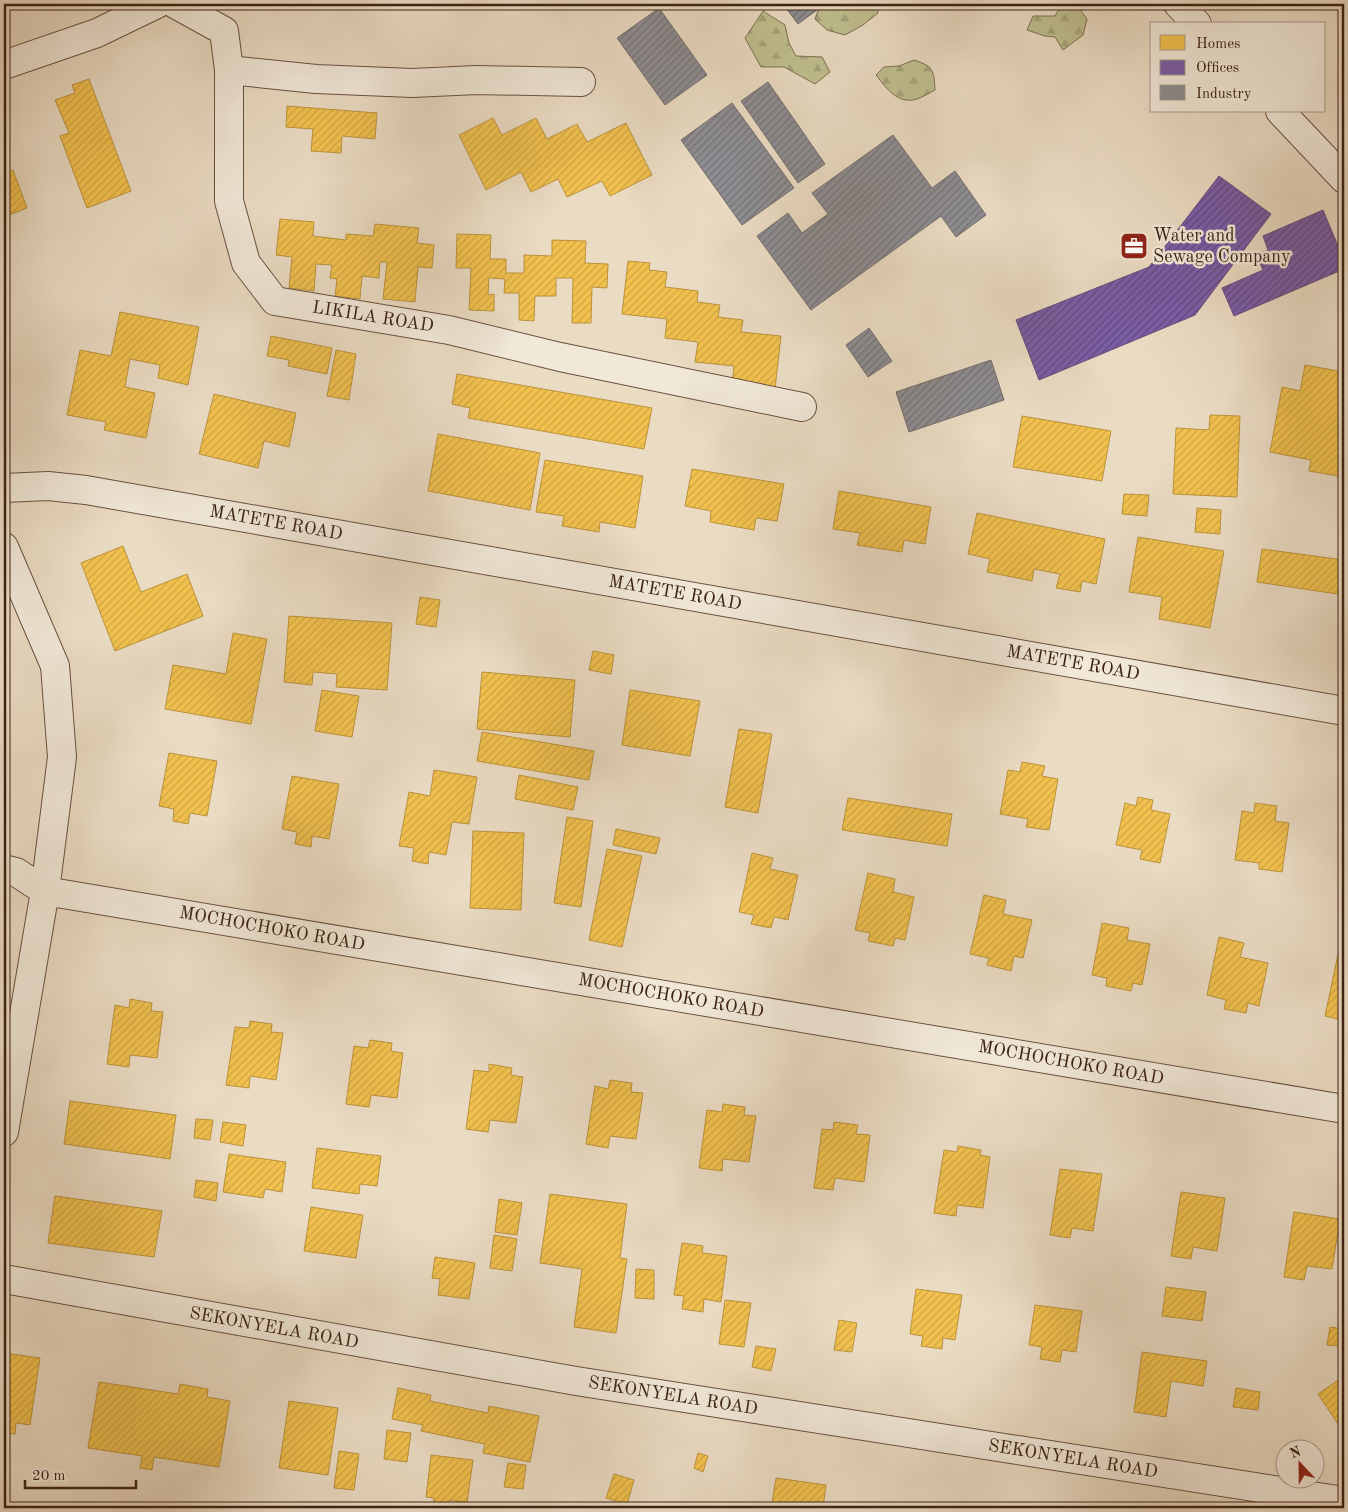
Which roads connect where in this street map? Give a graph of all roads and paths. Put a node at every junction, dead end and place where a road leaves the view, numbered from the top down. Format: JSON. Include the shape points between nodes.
{"nodes":[{"id":1,"x":157,"y":4,"type":"edge"},
{"id":2,"x":175,"y":4,"type":"edge"},
{"id":3,"x":1178,"y":4,"type":"edge"},
{"id":4,"x":1195,"y":22,"type":"edge"},
{"id":5,"x":5,"y":62,"type":"edge"},
{"id":6,"x":229,"y":70,"type":"junction"},
{"id":7,"x":582,"y":82,"type":"dead end"},
{"id":8,"x":1281,"y":112,"type":"edge"},
{"id":9,"x":1344,"y":179,"type":"edge"},
{"id":10,"x":802,"y":407,"type":"dead end"},
{"id":11,"x":4,"y":488,"type":"edge"},
{"id":12,"x":4,"y":547,"type":"edge"},
{"id":13,"x":1344,"y":711,"type":"edge"},
{"id":14,"x":4,"y":869,"type":"edge"},
{"id":15,"x":46,"y":891,"type":"junction"},
{"id":16,"x":1344,"y":1108,"type":"edge"},
{"id":17,"x":4,"y":1132,"type":"edge"},
{"id":18,"x":4,"y":1279,"type":"edge"},
{"id":19,"x":1344,"y":1501,"type":"edge"}],
"edges":[{"from":1,"to":5,"type":"street","via":[[97,33]]},
{"from":2,"to":6,"type":"street","name":"LIKILA ROAD","via":[[224,31]]},
{"from":3,"to":4,"type":"street"},
{"from":6,"to":7,"type":"street","via":[[316,79]]},
{"from":6,"to":10,"type":"street","name":"LIKILA ROAD","via":[[229,200],[246,263],[275,301],[449,330],[560,357]]},
{"from":8,"to":9,"type":"street"},
{"from":11,"to":13,"type":"street","name":"MATETE ROAD","via":[[48,486],[86,490]]},
{"from":12,"to":15,"type":"street","via":[[55,666],[62,757]]},
{"from":14,"to":15,"type":"street","name":"MOCHOCHOKO ROAD","via":[[16,872]]},
{"from":15,"to":16,"type":"street","name":"MOCHOCHOKO ROAD"},
{"from":15,"to":17,"type":"street"},
{"from":18,"to":19,"type":"street","name":"SEKONYELA ROAD","via":[[576,1381]]}]}
